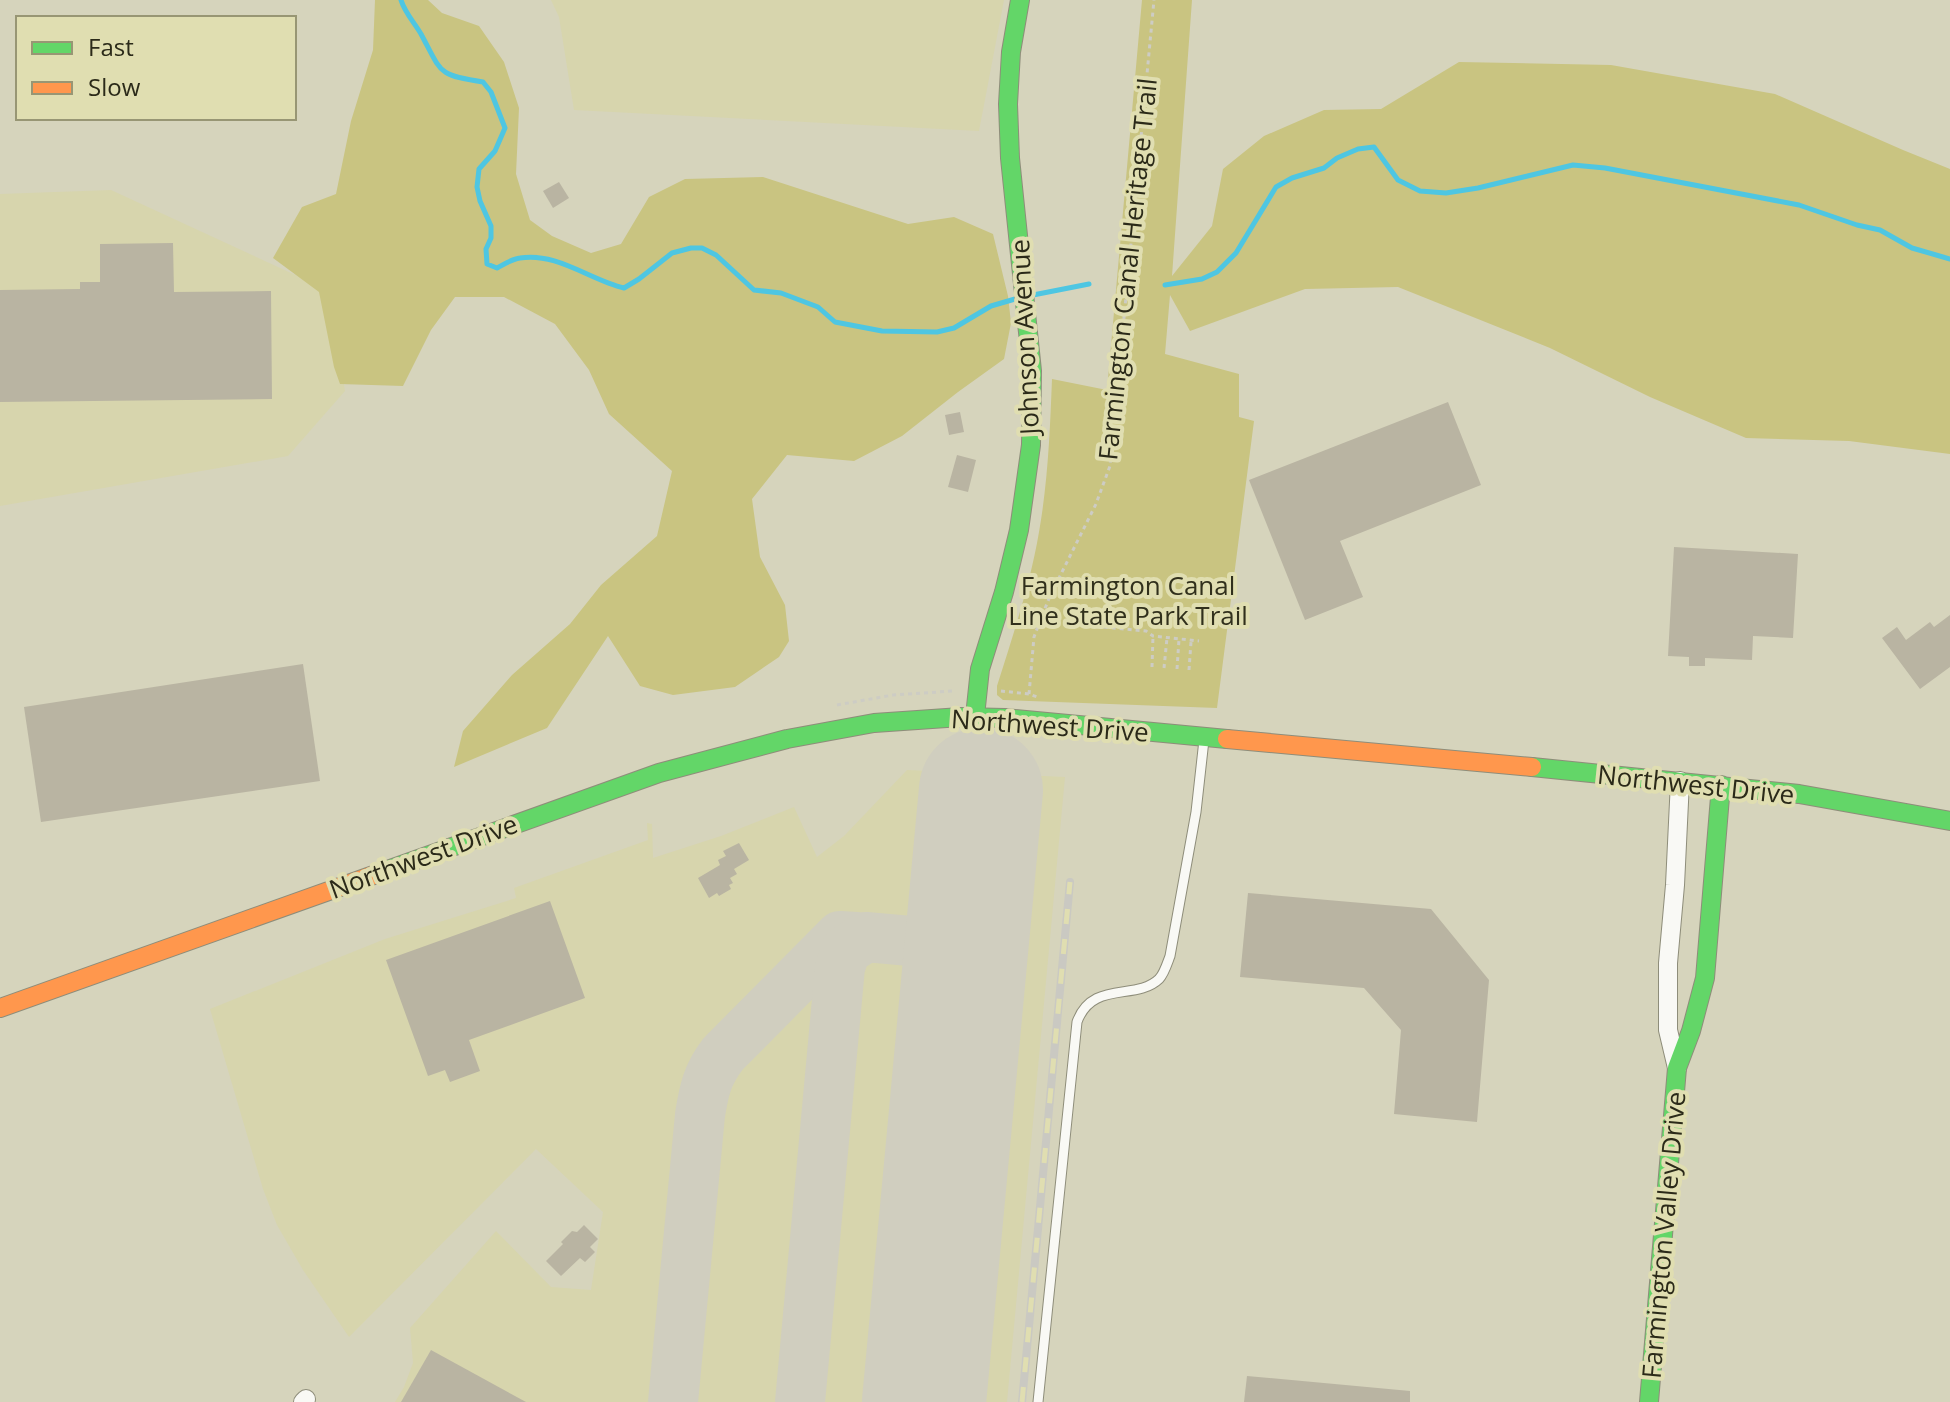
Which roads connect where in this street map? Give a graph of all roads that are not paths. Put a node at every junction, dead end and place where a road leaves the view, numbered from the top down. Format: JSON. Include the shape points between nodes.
{"nodes":[{"id":1,"x":1020,"y":0,"type":"edge"},
{"id":2,"x":975,"y":716,"type":"junction"},
{"id":3,"x":1205,"y":737,"type":"junction"},
{"id":4,"x":1680,"y":781,"type":"junction"},
{"id":5,"x":1721,"y":785,"type":"junction"},
{"id":6,"x":1950,"y":821,"type":"edge"},
{"id":7,"x":0,"y":1008,"type":"edge"},
{"id":8,"x":1677,"y":1068,"type":"junction"},
{"id":9,"x":1038,"y":1402,"type":"edge"},
{"id":10,"x":1649,"y":1402,"type":"edge"}],
"edges":[{"from":1,"to":2,"type":"main road","name":"Johnson Avenue","via":[[1009,102],[1033,390],[1029,466],[1014,554],[978,677]]},
{"from":2,"to":3,"type":"main road","name":"Northwest Drive"},
{"from":2,"to":7,"type":"main road","name":"Northwest Drive","via":[[905,720],[799,737],[674,769]]},
{"from":3,"to":4,"type":"main road","name":"Northwest Drive"},
{"from":3,"to":9,"type":"lane","via":[[1194,826],[1170,956],[1161,978],[1092,1001],[1077,1022]]},
{"from":4,"to":5,"type":"main road","name":"Northwest Drive"},
{"from":4,"to":8,"type":"street","name":"Farmington Valley Drive","via":[[1668,963],[1668,1030]]},
{"from":5,"to":6,"type":"main road","name":"Northwest Drive"},
{"from":5,"to":8,"type":"main road","name":"Farmington Valley Drive","via":[[1705,978]]},
{"from":8,"to":10,"type":"main road","name":"Farmington Valley Drive"}]}
